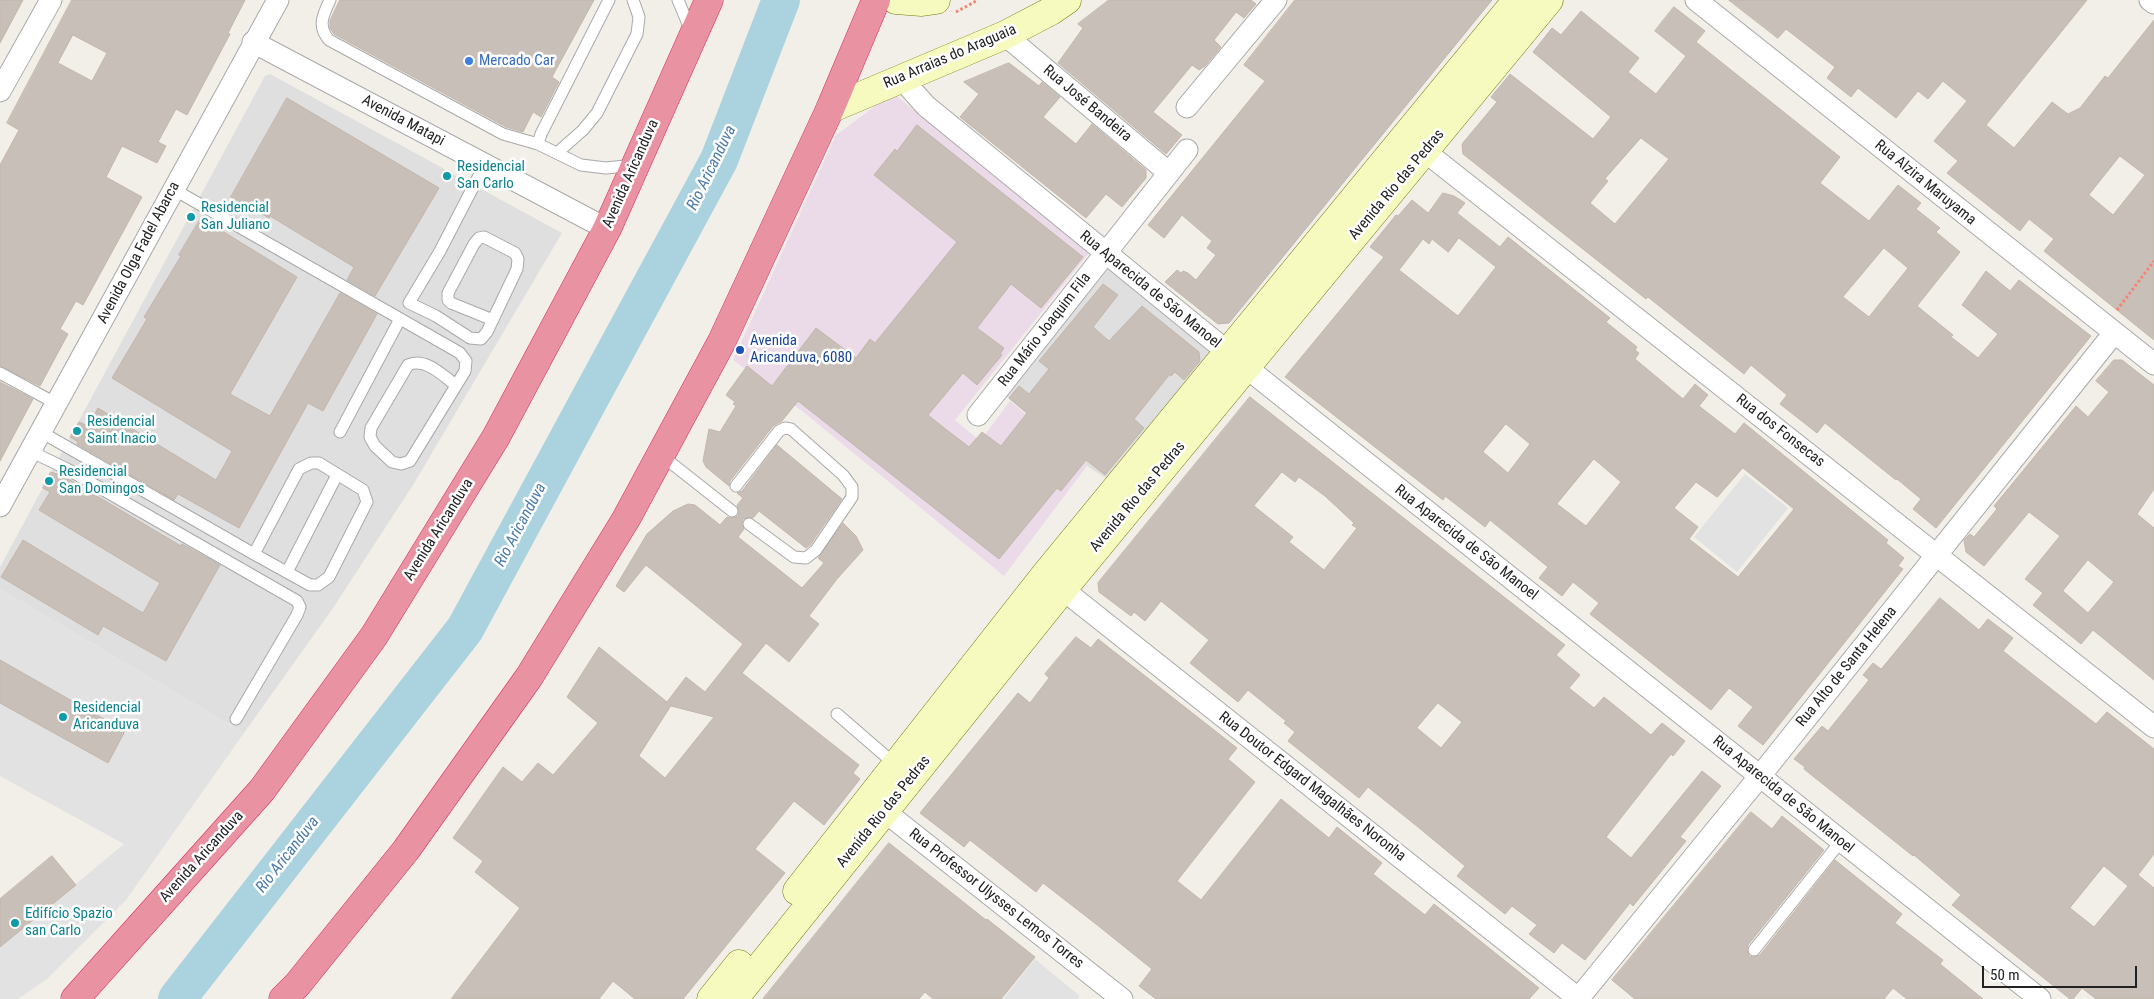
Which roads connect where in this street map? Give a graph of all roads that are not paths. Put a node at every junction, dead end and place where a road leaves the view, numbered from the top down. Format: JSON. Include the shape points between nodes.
{"nodes":[{"id":1,"x":51,"y":0,"type":"edge"},
{"id":2,"x":278,"y":0,"type":"edge"},
{"id":3,"x":330,"y":0,"type":"edge"},
{"id":4,"x":609,"y":0,"type":"edge"},
{"id":5,"x":633,"y":0,"type":"edge"},
{"id":6,"x":678,"y":0,"type":"edge"},
{"id":7,"x":709,"y":0,"type":"edge"},
{"id":8,"x":876,"y":0,"type":"edge"},
{"id":9,"x":896,"y":0,"type":"edge"},
{"id":10,"x":936,"y":0,"type":"edge"},
{"id":11,"x":1067,"y":0,"type":"edge"},
{"id":12,"x":1276,"y":0,"type":"edge"},
{"id":13,"x":1517,"y":0,"type":"edge"},
{"id":14,"x":1550,"y":0,"type":"edge"},
{"id":15,"x":1696,"y":0,"type":"edge"},
{"id":16,"x":2150,"y":0,"type":"edge"},
{"id":17,"x":2154,"y":3,"type":"edge"},
{"id":18,"x":1005,"y":34,"type":"junction"},
{"id":19,"x":693,"y":36,"type":"junction"},
{"id":20,"x":253,"y":42,"type":"junction"},
{"id":21,"x":901,"y":78,"type":"junction"},
{"id":22,"x":0,"y":91,"type":"edge"},
{"id":23,"x":1187,"y":107,"type":"dead end"},
{"id":24,"x":830,"y":109,"type":"junction"},
{"id":25,"x":1415,"y":143,"type":"junction"},
{"id":26,"x":538,"y":144,"type":"junction"},
{"id":27,"x":1187,"y":150,"type":"dead end"},
{"id":28,"x":557,"y":153,"type":"junction"},
{"id":29,"x":485,"y":164,"type":"junction"},
{"id":30,"x":636,"y":165,"type":"junction"},
{"id":31,"x":1169,"y":173,"type":"junction"},
{"id":32,"x":173,"y":189,"type":"junction"},
{"id":33,"x":607,"y":228,"type":"junction"},
{"id":34,"x":1105,"y":254,"type":"junction"},
{"id":35,"x":400,"y":319,"type":"junction"},
{"id":36,"x":493,"y":320,"type":"junction"},
{"id":37,"x":2109,"y":330,"type":"junction"},
{"id":38,"x":1237,"y":360,"type":"junction"},
{"id":39,"x":2154,"y":364,"type":"edge"},
{"id":40,"x":0,"y":373,"type":"edge"},
{"id":41,"x":456,"y":384,"type":"junction"},
{"id":42,"x":57,"y":404,"type":"junction"},
{"id":43,"x":978,"y":415,"type":"dead end"},
{"id":44,"x":41,"y":432,"type":"junction"},
{"id":45,"x":340,"y":432,"type":"dead end"},
{"id":46,"x":30,"y":451,"type":"junction"},
{"id":47,"x":661,"y":455,"type":"junction"},
{"id":48,"x":337,"y":475,"type":"junction"},
{"id":49,"x":722,"y":503,"type":"junction"},
{"id":50,"x":0,"y":506,"type":"edge"},
{"id":51,"x":732,"y":511,"type":"dead end"},
{"id":52,"x":749,"y":524,"type":"dead end"},
{"id":53,"x":254,"y":554,"type":"junction"},
{"id":54,"x":1937,"y":555,"type":"junction"},
{"id":55,"x":287,"y":572,"type":"junction"},
{"id":56,"x":1054,"y":582,"type":"junction"},
{"id":57,"x":837,"y":714,"type":"dead end"},
{"id":58,"x":236,"y":719,"type":"dead end"},
{"id":59,"x":2154,"y":727,"type":"edge"},
{"id":60,"x":904,"y":771,"type":"junction"},
{"id":61,"x":1760,"y":776,"type":"junction"},
{"id":62,"x":877,"y":806,"type":"junction"},
{"id":63,"x":1841,"y":841,"type":"junction"},
{"id":64,"x":1754,"y":950,"type":"dead end"},
{"id":65,"x":75,"y":999,"type":"edge"},
{"id":66,"x":283,"y":999,"type":"edge"},
{"id":67,"x":711,"y":999,"type":"edge"},
{"id":68,"x":734,"y":999,"type":"edge"},
{"id":69,"x":1122,"y":999,"type":"edge"},
{"id":70,"x":1578,"y":999,"type":"edge"},
{"id":71,"x":2040,"y":999,"type":"edge"}],
"edges":[{"from":1,"to":22,"type":"street"},
{"from":2,"to":20,"type":"street","name":"Avenida Olga Fadel Abarca"},
{"from":3,"to":26,"type":"lane","via":[[321,24],[329,40],[502,134]]},
{"from":4,"to":26,"type":"lane"},
{"from":5,"to":28,"type":"lane","via":[[639,17],[636,34],[597,113]]},
{"from":6,"to":19,"type":"lane"},
{"from":7,"to":19,"type":"highway","name":"Avenida Aricanduva"},
{"from":8,"to":24,"type":"highway"},
{"from":9,"to":10,"type":"main road"},
{"from":11,"to":18,"type":"main road","name":"Rua Arraias do Araguaia"},
{"from":12,"to":23,"type":"street"},
{"from":13,"to":25,"type":"main road","name":"Avenida Rio das Pedras"},
{"from":14,"to":25,"type":"main road","name":"Avenida Rio das Pedras"},
{"from":15,"to":37,"type":"street","name":"Rua Alzira Maruyama"},
{"from":16,"to":17,"type":"street"},
{"from":18,"to":21,"type":"main road","name":"Rua Arraias do Araguaia"},
{"from":18,"to":31,"type":"street","name":"Rua José Bandeira"},
{"from":19,"to":30,"type":"highway","name":"Avenida Aricanduva"},
{"from":20,"to":29,"type":"street","name":"Avenida Matapi"},
{"from":20,"to":32,"type":"street","name":"Avenida Olga Fadel Abarca"},
{"from":21,"to":24,"type":"main road","name":"Rua Arraias do Araguaia"},
{"from":21,"to":34,"type":"street","name":"Rua Aparecida de São Manoel","via":[[926,106]]},
{"from":24,"to":47,"type":"highway","via":[[721,343]]},
{"from":25,"to":38,"type":"main road","name":"Avenida Rio das Pedras"},
{"from":25,"to":54,"type":"street","name":"Rua dos Fonsecas"},
{"from":26,"to":28,"type":"lane"},
{"from":27,"to":31,"type":"street","name":"Rua Mário Joaquim Fila"},
{"from":28,"to":30,"type":"lane","via":[[592,167]]},
{"from":29,"to":33,"type":"street","name":"Avenida Matapi"},
{"from":29,"to":36,"type":"lane","via":[[409,303],[470,338],[481,339]]},
{"from":30,"to":33,"type":"highway","name":"Avenida Aricanduva"},
{"from":31,"to":34,"type":"street","name":"Rua Mário Joaquim Fila"},
{"from":32,"to":35,"type":"lane"},
{"from":32,"to":42,"type":"street","name":"Avenida Olga Fadel Abarca"},
{"from":33,"to":65,"type":"highway","name":"Avenida Aricanduva","via":[[496,437],[374,636],[262,790]]},
{"from":34,"to":38,"type":"street","name":"Rua Aparecida de São Manoel"},
{"from":34,"to":43,"type":"street","name":"Rua Mário Joaquim Fila"},
{"from":35,"to":41,"type":"lane","via":[[460,353],[466,361],[465,371]]},
{"from":35,"to":45,"type":"lane"},
{"from":36,"to":36,"type":"lane","via":[[448,300],[448,293],[474,244],[484,237],[515,253],[518,259],[517,269]]},
{"from":37,"to":39,"type":"street","name":"Rua Alzira Maruyama"},
{"from":37,"to":54,"type":"street","name":"Rua Alto de Santa Helena"},
{"from":38,"to":56,"type":"main road","name":"Avenida Rio das Pedras"},
{"from":38,"to":61,"type":"street","name":"Rua Aparecida de São Manoel"},
{"from":40,"to":42,"type":"lane"},
{"from":41,"to":41,"type":"lane","via":[[410,461],[392,462],[375,446],[370,438],[371,428],[408,366],[414,362],[423,363]]},
{"from":42,"to":44,"type":"street","name":"Avenida Olga Fadel Abarca"},
{"from":44,"to":46,"type":"street","name":"Avenida Olga Fadel Abarca"},
{"from":44,"to":53,"type":"lane"},
{"from":46,"to":50,"type":"street","name":"Avenida Olga Fadel Abarca"},
{"from":46,"to":58,"type":"lane","via":[[297,601],[300,607],[297,615]]},
{"from":47,"to":49,"type":"lane"},
{"from":47,"to":66,"type":"highway","via":[[626,519],[529,677],[406,850]]},
{"from":48,"to":53,"type":"lane","via":[[319,463],[300,469]]},
{"from":48,"to":55,"type":"lane"},
{"from":48,"to":55,"type":"lane","via":[[363,490],[367,502],[329,577],[318,585],[310,585]]},
{"from":49,"to":51,"type":"lane"},
{"from":49,"to":52,"type":"lane","via":[[778,431],[785,428],[791,429],[852,487],[852,497],[816,550],[806,558],[794,557]]},
{"from":53,"to":55,"type":"lane"},
{"from":54,"to":59,"type":"street","name":"Rua dos Fonsecas"},
{"from":54,"to":61,"type":"street","name":"Rua Alto de Santa Helena"},
{"from":56,"to":60,"type":"main road","name":"Avenida Rio das Pedras"},
{"from":56,"to":70,"type":"street","name":"Rua Doutor Edgard Magalhães Noronha"},
{"from":57,"to":60,"type":"lane"},
{"from":60,"to":62,"type":"main road","name":"Avenida Rio das Pedras"},
{"from":61,"to":63,"type":"street","name":"Rua Aparecida de São Manoel"},
{"from":61,"to":70,"type":"street","name":"Rua Alto de Santa Helena"},
{"from":62,"to":67,"type":"main road","name":"Avenida Rio das Pedras"},
{"from":62,"to":68,"type":"main road","name":"Avenida Rio das Pedras"},
{"from":62,"to":69,"type":"street","name":"Rua Professor Ulysses Lemos Torres"},
{"from":63,"to":64,"type":"lane"},
{"from":63,"to":71,"type":"street","name":"Rua Aparecida de São Manoel"}]}
